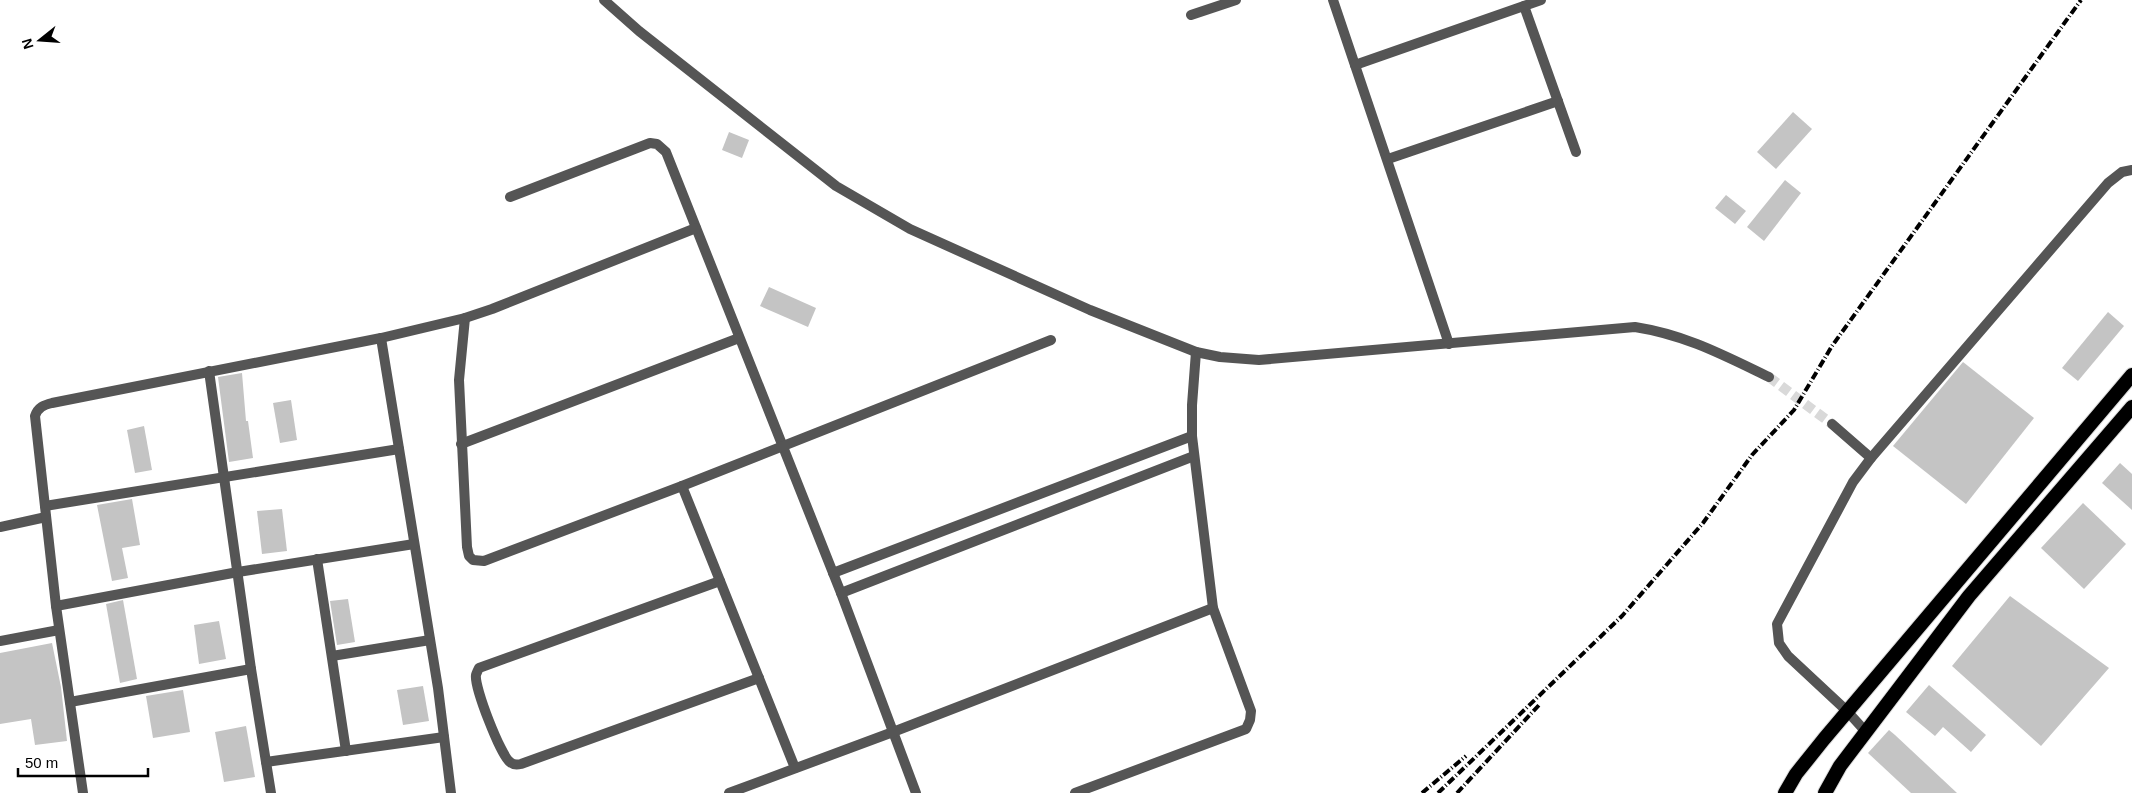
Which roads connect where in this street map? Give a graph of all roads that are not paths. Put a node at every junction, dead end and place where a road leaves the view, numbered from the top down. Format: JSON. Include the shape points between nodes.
{"nodes":[{"id":1,"x":604,"y":0,"type":"edge"},
{"id":2,"x":1236,"y":0,"type":"edge"},
{"id":3,"x":1333,"y":0,"type":"edge"},
{"id":4,"x":1542,"y":0,"type":"edge"},
{"id":5,"x":1524,"y":6,"type":"junction"},
{"id":6,"x":1191,"y":14,"type":"dead end"},
{"id":7,"x":1355,"y":65,"type":"junction"},
{"id":8,"x":1558,"y":101,"type":"junction"},
{"id":9,"x":1576,"y":152,"type":"dead end"},
{"id":10,"x":1388,"y":159,"type":"junction"},
{"id":11,"x":2132,"y":170,"type":"edge"},
{"id":12,"x":510,"y":197,"type":"dead end"},
{"id":13,"x":696,"y":228,"type":"junction"},
{"id":14,"x":465,"y":318,"type":"junction"},
{"id":15,"x":381,"y":338,"type":"junction"},
{"id":16,"x":739,"y":338,"type":"junction"},
{"id":17,"x":1051,"y":340,"type":"dead end"},
{"id":18,"x":1449,"y":344,"type":"junction"},
{"id":19,"x":1196,"y":352,"type":"junction"},
{"id":20,"x":209,"y":371,"type":"junction"},
{"id":21,"x":2132,"y":375,"type":"edge"},
{"id":22,"x":1769,"y":377,"type":"tunnel mouth"},
{"id":23,"x":2132,"y":407,"type":"edge"},
{"id":24,"x":1832,"y":424,"type":"tunnel mouth"},
{"id":25,"x":1192,"y":436,"type":"junction"},
{"id":26,"x":461,"y":444,"type":"junction"},
{"id":27,"x":782,"y":447,"type":"junction"},
{"id":28,"x":399,"y":448,"type":"junction"},
{"id":29,"x":1194,"y":456,"type":"junction"},
{"id":30,"x":1871,"y":458,"type":"junction"},
{"id":31,"x":224,"y":477,"type":"junction"},
{"id":32,"x":682,"y":486,"type":"junction"},
{"id":33,"x":45,"y":506,"type":"junction"},
{"id":34,"x":46,"y":517,"type":"junction"},
{"id":35,"x":0,"y":527,"type":"edge"},
{"id":36,"x":414,"y":544,"type":"junction"},
{"id":37,"x":317,"y":560,"type":"junction"},
{"id":38,"x":238,"y":572,"type":"junction"},
{"id":39,"x":833,"y":573,"type":"junction"},
{"id":40,"x":720,"y":581,"type":"junction"},
{"id":41,"x":841,"y":593,"type":"junction"},
{"id":42,"x":56,"y":606,"type":"junction"},
{"id":43,"x":1213,"y":608,"type":"junction"},
{"id":44,"x":59,"y":630,"type":"junction"},
{"id":45,"x":430,"y":640,"type":"junction"},
{"id":46,"x":0,"y":641,"type":"edge"},
{"id":47,"x":332,"y":656,"type":"junction"},
{"id":48,"x":251,"y":669,"type":"junction"},
{"id":49,"x":759,"y":678,"type":"junction"},
{"id":50,"x":70,"y":702,"type":"junction"},
{"id":51,"x":1847,"y":711,"type":"junction"},
{"id":52,"x":893,"y":732,"type":"junction"},
{"id":53,"x":1866,"y":732,"type":"junction"},
{"id":54,"x":444,"y":737,"type":"junction"},
{"id":55,"x":346,"y":751,"type":"junction"},
{"id":56,"x":266,"y":762,"type":"junction"},
{"id":57,"x":795,"y":768,"type":"junction"},
{"id":58,"x":83,"y":793,"type":"edge"},
{"id":59,"x":271,"y":793,"type":"edge"},
{"id":60,"x":451,"y":793,"type":"edge"},
{"id":61,"x":729,"y":793,"type":"edge"},
{"id":62,"x":916,"y":793,"type":"edge"},
{"id":63,"x":1075,"y":793,"type":"edge"},
{"id":64,"x":1785,"y":793,"type":"edge"},
{"id":65,"x":1825,"y":793,"type":"edge"}],
"edges":[{"from":1,"to":19,"type":"street","via":[[836,186],[910,229],[1090,310]]},
{"from":2,"to":6,"type":"street"},
{"from":3,"to":7,"type":"street"},
{"from":4,"to":5,"type":"street"},
{"from":5,"to":7,"type":"street"},
{"from":5,"to":8,"type":"street"},
{"from":7,"to":10,"type":"street"},
{"from":8,"to":9,"type":"street"},
{"from":8,"to":10,"type":"street"},
{"from":10,"to":18,"type":"street"},
{"from":11,"to":30,"type":"street","via":[[2122,172],[2108,183]]},
{"from":12,"to":13,"type":"street","via":[[641,146],[657,144],[666,152]]},
{"from":13,"to":14,"type":"street"},
{"from":13,"to":16,"type":"street"},
{"from":14,"to":15,"type":"street"},
{"from":14,"to":26,"type":"street","via":[[459,367]]},
{"from":15,"to":20,"type":"street"},
{"from":15,"to":28,"type":"street"},
{"from":16,"to":26,"type":"street"},
{"from":16,"to":27,"type":"street"},
{"from":17,"to":27,"type":"street"},
{"from":18,"to":19,"type":"street","via":[[1259,360]]},
{"from":18,"to":22,"type":"street","via":[[1635,327],[1692,341]]},
{"from":19,"to":25,"type":"street"},
{"from":20,"to":31,"type":"street"},
{"from":20,"to":33,"type":"street","via":[[42,406],[36,410]]},
{"from":21,"to":51,"type":"highway"},
{"from":23,"to":53,"type":"highway","via":[[1969,596]]},
{"from":24,"to":30,"type":"street"},
{"from":25,"to":29,"type":"street"},
{"from":25,"to":39,"type":"street"},
{"from":26,"to":32,"type":"street","via":[[466,547],[469,556],[478,562]]},
{"from":27,"to":32,"type":"street"},
{"from":27,"to":39,"type":"street"},
{"from":28,"to":31,"type":"street"},
{"from":28,"to":36,"type":"street"},
{"from":29,"to":41,"type":"street"},
{"from":29,"to":43,"type":"street"},
{"from":30,"to":51,"type":"street","via":[[1853,482],[1777,624],[1779,642],[1788,656]]},
{"from":31,"to":33,"type":"street"},
{"from":31,"to":38,"type":"street"},
{"from":32,"to":40,"type":"street"},
{"from":33,"to":34,"type":"street"},
{"from":34,"to":35,"type":"street"},
{"from":34,"to":42,"type":"street"},
{"from":36,"to":37,"type":"street"},
{"from":36,"to":45,"type":"street"},
{"from":37,"to":38,"type":"street"},
{"from":37,"to":47,"type":"street"},
{"from":38,"to":42,"type":"street"},
{"from":38,"to":48,"type":"street"},
{"from":39,"to":41,"type":"street"},
{"from":40,"to":49,"type":"street"},
{"from":40,"to":49,"type":"street","via":[[479,668],[476,675],[478,689],[501,752],[509,762],[521,764]]},
{"from":41,"to":52,"type":"street"},
{"from":42,"to":44,"type":"street"},
{"from":43,"to":52,"type":"street"},
{"from":43,"to":63,"type":"street","via":[[1252,711],[1246,729]]},
{"from":44,"to":46,"type":"street"},
{"from":44,"to":50,"type":"street"},
{"from":45,"to":47,"type":"street"},
{"from":45,"to":54,"type":"street"},
{"from":47,"to":55,"type":"street"},
{"from":48,"to":50,"type":"street"},
{"from":48,"to":56,"type":"street"},
{"from":49,"to":57,"type":"street"},
{"from":50,"to":58,"type":"street"},
{"from":51,"to":53,"type":"street"},
{"from":51,"to":64,"type":"highway","via":[[1796,774]]},
{"from":52,"to":57,"type":"street"},
{"from":52,"to":62,"type":"street"},
{"from":53,"to":65,"type":"highway","via":[[1840,766]]},
{"from":54,"to":55,"type":"street"},
{"from":54,"to":60,"type":"street"},
{"from":55,"to":56,"type":"street"},
{"from":56,"to":59,"type":"street"},
{"from":57,"to":61,"type":"street"}]}
